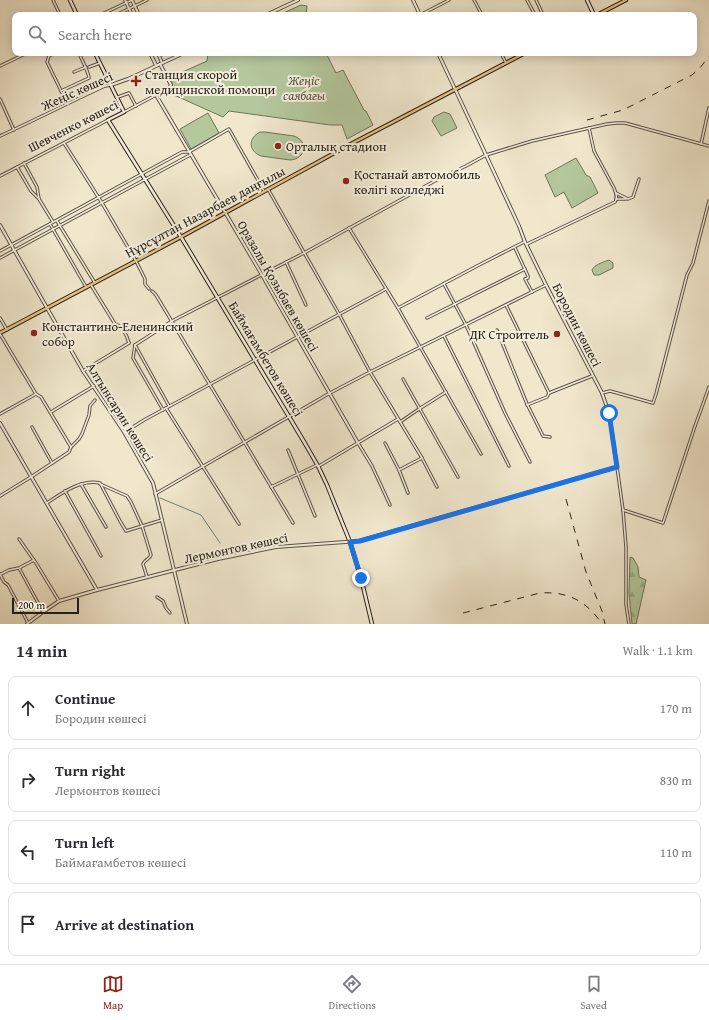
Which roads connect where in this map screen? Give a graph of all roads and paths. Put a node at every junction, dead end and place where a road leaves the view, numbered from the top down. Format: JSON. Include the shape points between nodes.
{"nodes":[{"id":1,"x":53,"y":0,"type":"edge"},
{"id":2,"x":70,"y":0,"type":"edge"},
{"id":3,"x":132,"y":0,"type":"edge"},
{"id":4,"x":147,"y":0,"type":"edge"},
{"id":5,"x":298,"y":0,"type":"edge"},
{"id":6,"x":413,"y":0,"type":"edge"},
{"id":7,"x":449,"y":0,"type":"edge"},
{"id":8,"x":474,"y":0,"type":"edge"},
{"id":9,"x":527,"y":0,"type":"edge"},
{"id":10,"x":536,"y":0,"type":"edge"},
{"id":11,"x":587,"y":0,"type":"edge"},
{"id":12,"x":626,"y":0,"type":"edge"},
{"id":13,"x":126,"y":1,"type":"edge"},
{"id":14,"x":135,"y":6,"type":"junction"},
{"id":15,"x":129,"y":8,"type":"junction"},
{"id":16,"x":59,"y":12,"type":"edge"},
{"id":17,"x":76,"y":12,"type":"edge"},
{"id":18,"x":106,"y":12,"type":"edge"},
{"id":19,"x":122,"y":12,"type":"edge"},
{"id":20,"x":131,"y":12,"type":"edge"},
{"id":21,"x":138,"y":12,"type":"edge"},
{"id":22,"x":272,"y":12,"type":"edge"},
{"id":23,"x":419,"y":12,"type":"edge"},
{"id":24,"x":426,"y":12,"type":"edge"},
{"id":25,"x":480,"y":12,"type":"edge"},
{"id":26,"x":533,"y":12,"type":"edge"},
{"id":27,"x":542,"y":12,"type":"edge"},
{"id":28,"x":594,"y":12,"type":"edge"},
{"id":29,"x":602,"y":12,"type":"edge"},
{"id":30,"x":21,"y":56,"type":"edge"},
{"id":31,"x":48,"y":56,"type":"edge"},
{"id":32,"x":81,"y":56,"type":"edge"},
{"id":33,"x":96,"y":56,"type":"edge"},
{"id":34,"x":151,"y":56,"type":"edge"},
{"id":35,"x":159,"y":56,"type":"edge"},
{"id":36,"x":177,"y":56,"type":"edge"},
{"id":37,"x":439,"y":56,"type":"edge"},
{"id":38,"x":502,"y":56,"type":"edge"},
{"id":39,"x":519,"y":56,"type":"edge"},
{"id":40,"x":100,"y":63,"type":"junction"},
{"id":41,"x":161,"y":63,"type":"junction"},
{"id":42,"x":506,"y":63,"type":"junction"},
{"id":43,"x":0,"y":66,"type":"edge"},
{"id":44,"x":156,"y":66,"type":"junction"},
{"id":45,"x":87,"y":68,"type":"junction"},
{"id":46,"x":74,"y":72,"type":"dead end"},
{"id":47,"x":111,"y":85,"type":"junction"},
{"id":48,"x":61,"y":90,"type":"junction"},
{"id":49,"x":455,"y":90,"type":"junction"},
{"id":50,"x":156,"y":95,"type":"junction"},
{"id":51,"x":117,"y":98,"type":"junction"},
{"id":52,"x":0,"y":99,"type":"edge"},
{"id":53,"x":67,"y":103,"type":"junction"},
{"id":54,"x":136,"y":106,"type":"junction"},
{"id":55,"x":709,"y":108,"type":"edge"},
{"id":56,"x":124,"y":112,"type":"junction"},
{"id":57,"x":108,"y":120,"type":"junction"},
{"id":58,"x":589,"y":128,"type":"junction"},
{"id":59,"x":14,"y":130,"type":"junction"},
{"id":60,"x":0,"y":136,"type":"edge"},
{"id":61,"x":64,"y":143,"type":"junction"},
{"id":62,"x":701,"y":144,"type":"junction"},
{"id":63,"x":709,"y":146,"type":"edge"},
{"id":64,"x":190,"y":153,"type":"junction"},
{"id":65,"x":486,"y":154,"type":"junction"},
{"id":66,"x":24,"y":163,"type":"junction"},
{"id":67,"x":17,"y":167,"type":"junction"},
{"id":68,"x":142,"y":175,"type":"junction"},
{"id":69,"x":0,"y":176,"type":"edge"},
{"id":70,"x":145,"y":179,"type":"junction"},
{"id":71,"x":639,"y":179,"type":"dead end"},
{"id":72,"x":268,"y":190,"type":"junction"},
{"id":73,"x":264,"y":192,"type":"junction"},
{"id":74,"x":616,"y":194,"type":"junction"},
{"id":75,"x":98,"y":198,"type":"junction"},
{"id":76,"x":39,"y":199,"type":"junction"},
{"id":77,"x":616,"y":199,"type":"junction"},
{"id":78,"x":628,"y":199,"type":"junction"},
{"id":79,"x":709,"y":201,"type":"edge"},
{"id":80,"x":102,"y":203,"type":"junction"},
{"id":81,"x":225,"y":213,"type":"junction"},
{"id":82,"x":57,"y":220,"type":"junction"},
{"id":83,"x":53,"y":222,"type":"junction"},
{"id":84,"x":50,"y":224,"type":"junction"},
{"id":85,"x":0,"y":225,"type":"edge"},
{"id":86,"x":60,"y":226,"type":"junction"},
{"id":87,"x":349,"y":228,"type":"junction"},
{"id":88,"x":53,"y":229,"type":"junction"},
{"id":89,"x":182,"y":237,"type":"junction"},
{"id":90,"x":526,"y":243,"type":"junction"},
{"id":91,"x":11,"y":245,"type":"junction"},
{"id":92,"x":515,"y":248,"type":"junction"},
{"id":93,"x":14,"y":250,"type":"junction"},
{"id":94,"x":0,"y":251,"type":"edge"},
{"id":95,"x":304,"y":253,"type":"junction"},
{"id":96,"x":0,"y":258,"type":"edge"},
{"id":97,"x":136,"y":261,"type":"junction"},
{"id":98,"x":286,"y":262,"type":"junction"},
{"id":99,"x":525,"y":268,"type":"junction"},
{"id":100,"x":262,"y":275,"type":"junction"},
{"id":101,"x":95,"y":283,"type":"junction"},
{"id":102,"x":444,"y":284,"type":"junction"},
{"id":103,"x":91,"y":285,"type":"junction"},
{"id":104,"x":546,"y":285,"type":"junction"},
{"id":105,"x":87,"y":287,"type":"junction"},
{"id":106,"x":149,"y":289,"type":"dead end"},
{"id":107,"x":386,"y":289,"type":"junction"},
{"id":108,"x":152,"y":291,"type":"dead end"},
{"id":109,"x":532,"y":292,"type":"junction"},
{"id":110,"x":217,"y":298,"type":"junction"},
{"id":111,"x":455,"y":304,"type":"junction"},
{"id":112,"x":306,"y":305,"type":"dead end"},
{"id":113,"x":506,"y":305,"type":"junction"},
{"id":114,"x":47,"y":308,"type":"junction"},
{"id":115,"x":398,"y":308,"type":"junction"},
{"id":116,"x":339,"y":314,"type":"junction"},
{"id":117,"x":0,"y":318,"type":"edge"},
{"id":118,"x":427,"y":318,"type":"dead end"},
{"id":119,"x":172,"y":321,"type":"junction"},
{"id":120,"x":466,"y":325,"type":"junction"},
{"id":121,"x":7,"y":330,"type":"junction"},
{"id":122,"x":497,"y":330,"type":"dead end"},
{"id":123,"x":0,"y":334,"type":"edge"},
{"id":124,"x":444,"y":336,"type":"junction"},
{"id":125,"x":298,"y":337,"type":"junction"},
{"id":126,"x":134,"y":345,"type":"junction"},
{"id":127,"x":420,"y":347,"type":"junction"},
{"id":128,"x":254,"y":360,"type":"junction"},
{"id":129,"x":84,"y":370,"type":"junction"},
{"id":130,"x":370,"y":372,"type":"junction"},
{"id":131,"x":593,"y":376,"type":"junction"},
{"id":132,"x":403,"y":379,"type":"dead end"},
{"id":133,"x":209,"y":384,"type":"junction"},
{"id":134,"x":94,"y":386,"type":"junction"},
{"id":135,"x":709,"y":387,"type":"edge"},
{"id":136,"x":446,"y":392,"type":"junction"},
{"id":137,"x":330,"y":393,"type":"junction"},
{"id":138,"x":550,"y":393,"type":"junction"},
{"id":139,"x":602,"y":393,"type":"junction"},
{"id":140,"x":36,"y":394,"type":"junction"},
{"id":141,"x":95,"y":400,"type":"dead end"},
{"id":142,"x":527,"y":405,"type":"junction"},
{"id":143,"x":169,"y":406,"type":"junction"},
{"id":144,"x":166,"y":408,"type":"junction"},
{"id":145,"x":419,"y":409,"type":"junction"},
{"id":146,"x":163,"y":410,"type":"junction"},
{"id":147,"x":51,"y":412,"type":"junction"},
{"id":148,"x":0,"y":414,"type":"edge"},
{"id":149,"x":289,"y":417,"type":"junction"},
{"id":150,"x":398,"y":419,"type":"junction"},
{"id":151,"x":400,"y":422,"type":"junction"},
{"id":152,"x":0,"y":423,"type":"edge"},
{"id":153,"x":32,"y":427,"type":"dead end"},
{"id":154,"x":124,"y":432,"type":"junction"},
{"id":155,"x":550,"y":437,"type":"dead end"},
{"id":156,"x":244,"y":442,"type":"junction"},
{"id":157,"x":358,"y":443,"type":"junction"},
{"id":158,"x":385,"y":443,"type":"dead end"},
{"id":159,"x":71,"y":447,"type":"junction"},
{"id":160,"x":288,"y":450,"type":"dead end"},
{"id":161,"x":481,"y":454,"type":"dead end"},
{"id":162,"x":422,"y":458,"type":"junction"},
{"id":163,"x":530,"y":462,"type":"dead end"},
{"id":164,"x":52,"y":463,"type":"junction"},
{"id":165,"x":318,"y":465,"type":"junction"},
{"id":166,"x":202,"y":466,"type":"junction"},
{"id":167,"x":509,"y":466,"type":"dead end"},
{"id":168,"x":617,"y":467,"type":"junction"},
{"id":169,"x":399,"y":470,"type":"junction"},
{"id":170,"x":298,"y":474,"type":"junction"},
{"id":171,"x":31,"y":477,"type":"junction"},
{"id":172,"x":458,"y":477,"type":"dead end"},
{"id":173,"x":100,"y":483,"type":"junction"},
{"id":174,"x":81,"y":484,"type":"junction"},
{"id":175,"x":271,"y":486,"type":"junction"},
{"id":176,"x":437,"y":487,"type":"dead end"},
{"id":177,"x":65,"y":491,"type":"junction"},
{"id":178,"x":408,"y":493,"type":"dead end"},
{"id":179,"x":155,"y":494,"type":"junction"},
{"id":180,"x":0,"y":496,"type":"edge"},
{"id":181,"x":46,"y":503,"type":"junction"},
{"id":182,"x":390,"y":505,"type":"dead end"},
{"id":183,"x":623,"y":510,"type":"junction"},
{"id":184,"x":315,"y":516,"type":"dead end"},
{"id":185,"x":162,"y":520,"type":"junction"},
{"id":186,"x":292,"y":523,"type":"dead end"},
{"id":187,"x":239,"y":524,"type":"dead end"},
{"id":188,"x":142,"y":526,"type":"junction"},
{"id":189,"x":106,"y":527,"type":"dead end"},
{"id":190,"x":19,"y":539,"type":"dead end"},
{"id":191,"x":350,"y":542,"type":"junction"},
{"id":192,"x":101,"y":556,"type":"dead end"},
{"id":193,"x":34,"y":560,"type":"junction"},
{"id":194,"x":19,"y":568,"type":"junction"},
{"id":195,"x":174,"y":570,"type":"junction"},
{"id":196,"x":0,"y":574,"type":"edge"},
{"id":197,"x":147,"y":577,"type":"junction"},
{"id":198,"x":97,"y":590,"type":"junction"},
{"id":199,"x":157,"y":597,"type":"dead end"},
{"id":200,"x":59,"y":601,"type":"junction"},
{"id":201,"x":43,"y":612,"type":"junction"},
{"id":202,"x":170,"y":613,"type":"dead end"},
{"id":203,"x":28,"y":623,"type":"edge"},
{"id":204,"x":33,"y":624,"type":"edge"},
{"id":205,"x":187,"y":624,"type":"edge"},
{"id":206,"x":372,"y":624,"type":"edge"},
{"id":207,"x":628,"y":624,"type":"edge"}],
"edges":[{"from":1,"to":16,"type":"street"},
{"from":2,"to":17,"type":"main road"},
{"from":3,"to":13,"type":"street"},
{"from":3,"to":14,"type":"street"},
{"from":4,"to":14,"type":"street"},
{"from":5,"to":22,"type":"street"},
{"from":6,"to":23,"type":"street"},
{"from":7,"to":24,"type":"street"},
{"from":8,"to":25,"type":"street"},
{"from":9,"to":26,"type":"street"},
{"from":10,"to":27,"type":"street"},
{"from":11,"to":28,"type":"main road"},
{"from":12,"to":29,"type":"main road"},
{"from":13,"to":15,"type":"street"},
{"from":13,"to":18,"type":"street"},
{"from":14,"to":15,"type":"street"},
{"from":14,"to":21,"type":"street"},
{"from":15,"to":19,"type":"street"},
{"from":15,"to":20,"type":"street"},
{"from":30,"to":43,"type":"street"},
{"from":31,"to":48,"type":"street","via":[[47,62]]},
{"from":32,"to":45,"type":"street"},
{"from":33,"to":40,"type":"main road"},
{"from":34,"to":44,"type":"street"},
{"from":35,"to":41,"type":"street"},
{"from":36,"to":41,"type":"street","name":"Жеңіс көшесі"},
{"from":37,"to":49,"type":"street","name":"Бородин көшесі"},
{"from":38,"to":42,"type":"street"},
{"from":39,"to":42,"type":"main road","name":"Нұрсұлтан Назарбаев даңғылы"},
{"from":40,"to":45,"type":"street"},
{"from":40,"to":47,"type":"main road"},
{"from":41,"to":44,"type":"street","name":"Жеңіс көшесі"},
{"from":41,"to":50,"type":"street","via":[[171,85]]},
{"from":42,"to":49,"type":"main road","name":"Нұрсұлтан Назарбаев даңғылы"},
{"from":44,"to":47,"type":"street","name":"Жеңіс көшесі"},
{"from":45,"to":46,"type":"street"},
{"from":45,"to":48,"type":"street","via":[[89,78]]},
{"from":47,"to":51,"type":"main road"},
{"from":47,"to":53,"type":"street","name":"Жеңіс көшесі"},
{"from":48,"to":53,"type":"street"},
{"from":49,"to":65,"type":"street","name":"Бородин көшесі"},
{"from":49,"to":72,"type":"main road","name":"Нұрсұлтан Назарбаев даңғылы"},
{"from":50,"to":54,"type":"street","name":"Шевченко көшесі"},
{"from":50,"to":64,"type":"street","name":"Оразалы Қозыбаев көшесі"},
{"from":51,"to":54,"type":"street","via":[[129,93]]},
{"from":51,"to":56,"type":"main road"},
{"from":52,"to":59,"type":"street"},
{"from":53,"to":59,"type":"street","name":"Жеңіс көшесі"},
{"from":54,"to":56,"type":"street","name":"Шевченко көшесі"},
{"from":55,"to":62,"type":"street"},
{"from":56,"to":57,"type":"main road","name":"Шевченко көшесі"},
{"from":57,"to":61,"type":"street","name":"Шевченко көшесі"},
{"from":57,"to":68,"type":"main road","name":"Баймағамбетов көшесі"},
{"from":58,"to":62,"type":"street","via":[[612,123],[625,124]]},
{"from":58,"to":65,"type":"street"},
{"from":58,"to":74,"type":"street","via":[[594,151]]},
{"from":59,"to":60,"type":"street","name":"Жеңіс көшесі"},
{"from":61,"to":66,"type":"street","name":"Шевченко көшесі"},
{"from":61,"to":75,"type":"street"},
{"from":62,"to":63,"type":"street"},
{"from":64,"to":68,"type":"street","via":[[182,152]]},
{"from":64,"to":70,"type":"street"},
{"from":64,"to":73,"type":"street","via":[[229,129]]},
{"from":64,"to":81,"type":"street","name":"Оразалы Қозыбаев көшесі"},
{"from":65,"to":87,"type":"street"},
{"from":65,"to":90,"type":"street","name":"Бородин көшесі"},
{"from":66,"to":67,"type":"street","name":"Шевченко көшесі"},
{"from":66,"to":76,"type":"street","via":[[37,187]]},
{"from":67,"to":69,"type":"street","name":"Шевченко көшесі"},
{"from":67,"to":76,"type":"street","via":[[31,191]]},
{"from":68,"to":70,"type":"main road","name":"Баймағамбетов көшесі"},
{"from":68,"to":75,"type":"street"},
{"from":70,"to":80,"type":"street"},
{"from":70,"to":89,"type":"main road","name":"Баймағамбетов көшесі"},
{"from":71,"to":78,"type":"street","via":[[633,197]]},
{"from":72,"to":73,"type":"main road","name":"Нұрсұлтан Назарбаев даңғылы"},
{"from":72,"to":95,"type":"street"},
{"from":73,"to":81,"type":"main road","name":"Нұрсұлтан Назарбаев даңғылы"},
{"from":74,"to":77,"type":"street"},
{"from":74,"to":78,"type":"street"},
{"from":75,"to":80,"type":"street"},
{"from":75,"to":82,"type":"street"},
{"from":76,"to":83,"type":"street"},
{"from":77,"to":78,"type":"street"},
{"from":77,"to":90,"type":"street","via":[[615,202]]},
{"from":79,"to":139,"type":"street","via":[[653,403],[610,391]]},
{"from":80,"to":86,"type":"street"},
{"from":80,"to":97,"type":"street"},
{"from":81,"to":89,"type":"main road","name":"Нұрсұлтан Назарбаев даңғылы"},
{"from":81,"to":100,"type":"street","name":"Оразалы Қозыбаев көшесі"},
{"from":82,"to":83,"type":"street"},
{"from":82,"to":86,"type":"street"},
{"from":83,"to":84,"type":"street"},
{"from":84,"to":88,"type":"street"},
{"from":84,"to":91,"type":"street"},
{"from":85,"to":91,"type":"street","name":"Алтынсарин көшесі"},
{"from":86,"to":88,"type":"street"},
{"from":86,"to":101,"type":"street"},
{"from":87,"to":95,"type":"street"},
{"from":87,"to":107,"type":"street"},
{"from":88,"to":93,"type":"street"},
{"from":88,"to":105,"type":"street"},
{"from":89,"to":97,"type":"main road","name":"Нұрсұлтан Назарбаев даңғылы"},
{"from":89,"to":110,"type":"main road","name":"Баймағамбетов көшесі"},
{"from":90,"to":92,"type":"street"},
{"from":90,"to":104,"type":"street","name":"Бородин көшесі"},
{"from":91,"to":93,"type":"street","name":"Алтынсарин көшесі"},
{"from":91,"to":94,"type":"street"},
{"from":92,"to":99,"type":"street"},
{"from":92,"to":102,"type":"street"},
{"from":93,"to":96,"type":"street"},
{"from":93,"to":114,"type":"street","name":"Алтынсарин көшесі"},
{"from":95,"to":98,"type":"street"},
{"from":95,"to":116,"type":"street"},
{"from":97,"to":101,"type":"main road","name":"Нұрсұлтан Назарбаев даңғылы"},
{"from":97,"to":106,"type":"street"},
{"from":98,"to":100,"type":"street"},
{"from":98,"to":112,"type":"street"},
{"from":99,"to":109,"type":"street","via":[[529,277],[525,279]]},
{"from":99,"to":111,"type":"street"},
{"from":100,"to":110,"type":"street"},
{"from":100,"to":125,"type":"street","name":"Оразалы Қозыбаев көшесі"},
{"from":101,"to":103,"type":"main road","name":"Нұрсұлтан Назарбаев даңғылы"},
{"from":102,"to":111,"type":"street"},
{"from":102,"to":115,"type":"street"},
{"from":103,"to":105,"type":"main road","name":"Нұрсұлтан Назарбаев даңғылы"},
{"from":103,"to":129,"type":"street","via":[[130,343]]},
{"from":104,"to":109,"type":"street"},
{"from":104,"to":131,"type":"street","name":"Бородин көшесі"},
{"from":105,"to":114,"type":"main road","name":"Нұрсұлтан Назарбаев даңғылы"},
{"from":107,"to":115,"type":"street"},
{"from":107,"to":116,"type":"street"},
{"from":108,"to":119,"type":"street"},
{"from":109,"to":113,"type":"street"},
{"from":110,"to":119,"type":"street"},
{"from":110,"to":128,"type":"main road","name":"Баймағамбетов көшесі"},
{"from":111,"to":118,"type":"street"},
{"from":111,"to":120,"type":"street"},
{"from":113,"to":120,"type":"street"},
{"from":113,"to":138,"type":"street"},
{"from":114,"to":121,"type":"main road","name":"Нұрсұлтан Назарбаев даңғылы"},
{"from":114,"to":129,"type":"street","name":"Алтынсарин көшесі"},
{"from":115,"to":127,"type":"street"},
{"from":116,"to":125,"type":"street"},
{"from":116,"to":130,"type":"street"},
{"from":117,"to":121,"type":"street"},
{"from":119,"to":126,"type":"street"},
{"from":119,"to":133,"type":"street"},
{"from":120,"to":124,"type":"street"},
{"from":120,"to":163,"type":"street"},
{"from":121,"to":123,"type":"main road","name":"Нұрсұлтан Назарбаев даңғылы"},
{"from":122,"to":142,"type":"street"},
{"from":123,"to":140,"type":"street"},
{"from":124,"to":127,"type":"street"},
{"from":124,"to":167,"type":"street"},
{"from":125,"to":128,"type":"street"},
{"from":125,"to":137,"type":"street","name":"Оразалы Қозыбаев көшесі"},
{"from":126,"to":143,"type":"street"},
{"from":126,"to":146,"type":"street","via":[[133,358]]},
{"from":127,"to":130,"type":"street"},
{"from":127,"to":136,"type":"street"},
{"from":128,"to":133,"type":"street"},
{"from":128,"to":149,"type":"main road","name":"Баймағамбетов көшесі"},
{"from":129,"to":134,"type":"street","name":"Алтынсарин көшесі"},
{"from":130,"to":137,"type":"street"},
{"from":130,"to":150,"type":"street"},
{"from":131,"to":138,"type":"street"},
{"from":131,"to":139,"type":"street","name":"Бородин көшесі"},
{"from":132,"to":145,"type":"street"},
{"from":133,"to":143,"type":"street"},
{"from":133,"to":156,"type":"street"},
{"from":134,"to":147,"type":"street"},
{"from":134,"to":154,"type":"street","name":"Алтынсарин көшесі"},
{"from":135,"to":183,"type":"street","via":[[663,523]]},
{"from":136,"to":145,"type":"street"},
{"from":136,"to":161,"type":"street"},
{"from":137,"to":149,"type":"street"},
{"from":137,"to":157,"type":"street","name":"Оразалы Қозыбаев көшесі"},
{"from":138,"to":142,"type":"street","via":[[547,397]]},
{"from":139,"to":168,"type":"street","name":"Бородин көшесі","via":[[609,413]]},
{"from":140,"to":147,"type":"street","via":[[41,396]]},
{"from":140,"to":148,"type":"street"},
{"from":141,"to":159,"type":"street","via":[[90,406],[82,434]]},
{"from":142,"to":155,"type":"street","via":[[543,436]]},
{"from":143,"to":144,"type":"street"},
{"from":144,"to":146,"type":"street"},
{"from":144,"to":166,"type":"street"},
{"from":145,"to":151,"type":"street"},
{"from":145,"to":172,"type":"street"},
{"from":146,"to":154,"type":"street"},
{"from":147,"to":159,"type":"street"},
{"from":149,"to":156,"type":"street"},
{"from":149,"to":165,"type":"main road","name":"Баймағамбетов көшесі"},
{"from":150,"to":151,"type":"street"},
{"from":150,"to":157,"type":"street"},
{"from":151,"to":162,"type":"street"},
{"from":152,"to":171,"type":"street"},
{"from":153,"to":164,"type":"street"},
{"from":154,"to":179,"type":"street","name":"Алтынсарин көшесі","via":[[153,483]]},
{"from":156,"to":166,"type":"street"},
{"from":156,"to":175,"type":"street"},
{"from":157,"to":165,"type":"street"},
{"from":157,"to":182,"type":"street","name":"Оразалы Қозыбаев көшесі"},
{"from":158,"to":169,"type":"street"},
{"from":159,"to":164,"type":"street","via":[[69,452]]},
{"from":160,"to":170,"type":"street"},
{"from":162,"to":169,"type":"street"},
{"from":162,"to":176,"type":"street"},
{"from":164,"to":171,"type":"street"},
{"from":165,"to":170,"type":"street"},
{"from":165,"to":191,"type":"main road","name":"Баймағамбетов көшесі"},
{"from":166,"to":179,"type":"street"},
{"from":166,"to":187,"type":"street"},
{"from":168,"to":183,"type":"street","name":"Бородин көшесі"},
{"from":168,"to":191,"type":"street","name":"Лермонтов көшесі"},
{"from":169,"to":178,"type":"street"},
{"from":170,"to":175,"type":"street"},
{"from":170,"to":184,"type":"street"},
{"from":171,"to":180,"type":"street"},
{"from":171,"to":181,"type":"street"},
{"from":173,"to":174,"type":"street"},
{"from":173,"to":188,"type":"street","via":[[127,496]]},
{"from":173,"to":188,"type":"street","via":[[125,530]]},
{"from":174,"to":177,"type":"street"},
{"from":174,"to":189,"type":"street"},
{"from":175,"to":186,"type":"street"},
{"from":177,"to":181,"type":"street"},
{"from":177,"to":192,"type":"street"},
{"from":179,"to":185,"type":"street","name":"Алтынсарин көшесі"},
{"from":181,"to":198,"type":"street"},
{"from":183,"to":207,"type":"street","name":"Бородин көшесі"},
{"from":185,"to":188,"type":"street"},
{"from":185,"to":195,"type":"street","name":"Алтынсарин көшесі"},
{"from":188,"to":197,"type":"street","via":[[151,555],[143,564]]},
{"from":190,"to":193,"type":"street"},
{"from":191,"to":195,"type":"street","name":"Лермонтов көшесі","via":[[276,547]]},
{"from":191,"to":206,"type":"main road","name":"Баймағамбетов көшесі"},
{"from":193,"to":194,"type":"street"},
{"from":193,"to":200,"type":"street"},
{"from":194,"to":196,"type":"street"},
{"from":194,"to":201,"type":"street"},
{"from":195,"to":197,"type":"street","name":"Лермонтов көшесі"},
{"from":195,"to":205,"type":"street","name":"Алтынсарин көшесі"},
{"from":196,"to":203,"type":"street"},
{"from":197,"to":198,"type":"street","name":"Лермонтов көшесі"},
{"from":198,"to":200,"type":"street","name":"Лермонтов көшесі"},
{"from":199,"to":202,"type":"street","via":[[163,600]]},
{"from":200,"to":201,"type":"street","name":"Лермонтов көшесі"},
{"from":201,"to":203,"type":"street","name":"Лермонтов көшесі"},
{"from":203,"to":204,"type":"street"}]}
